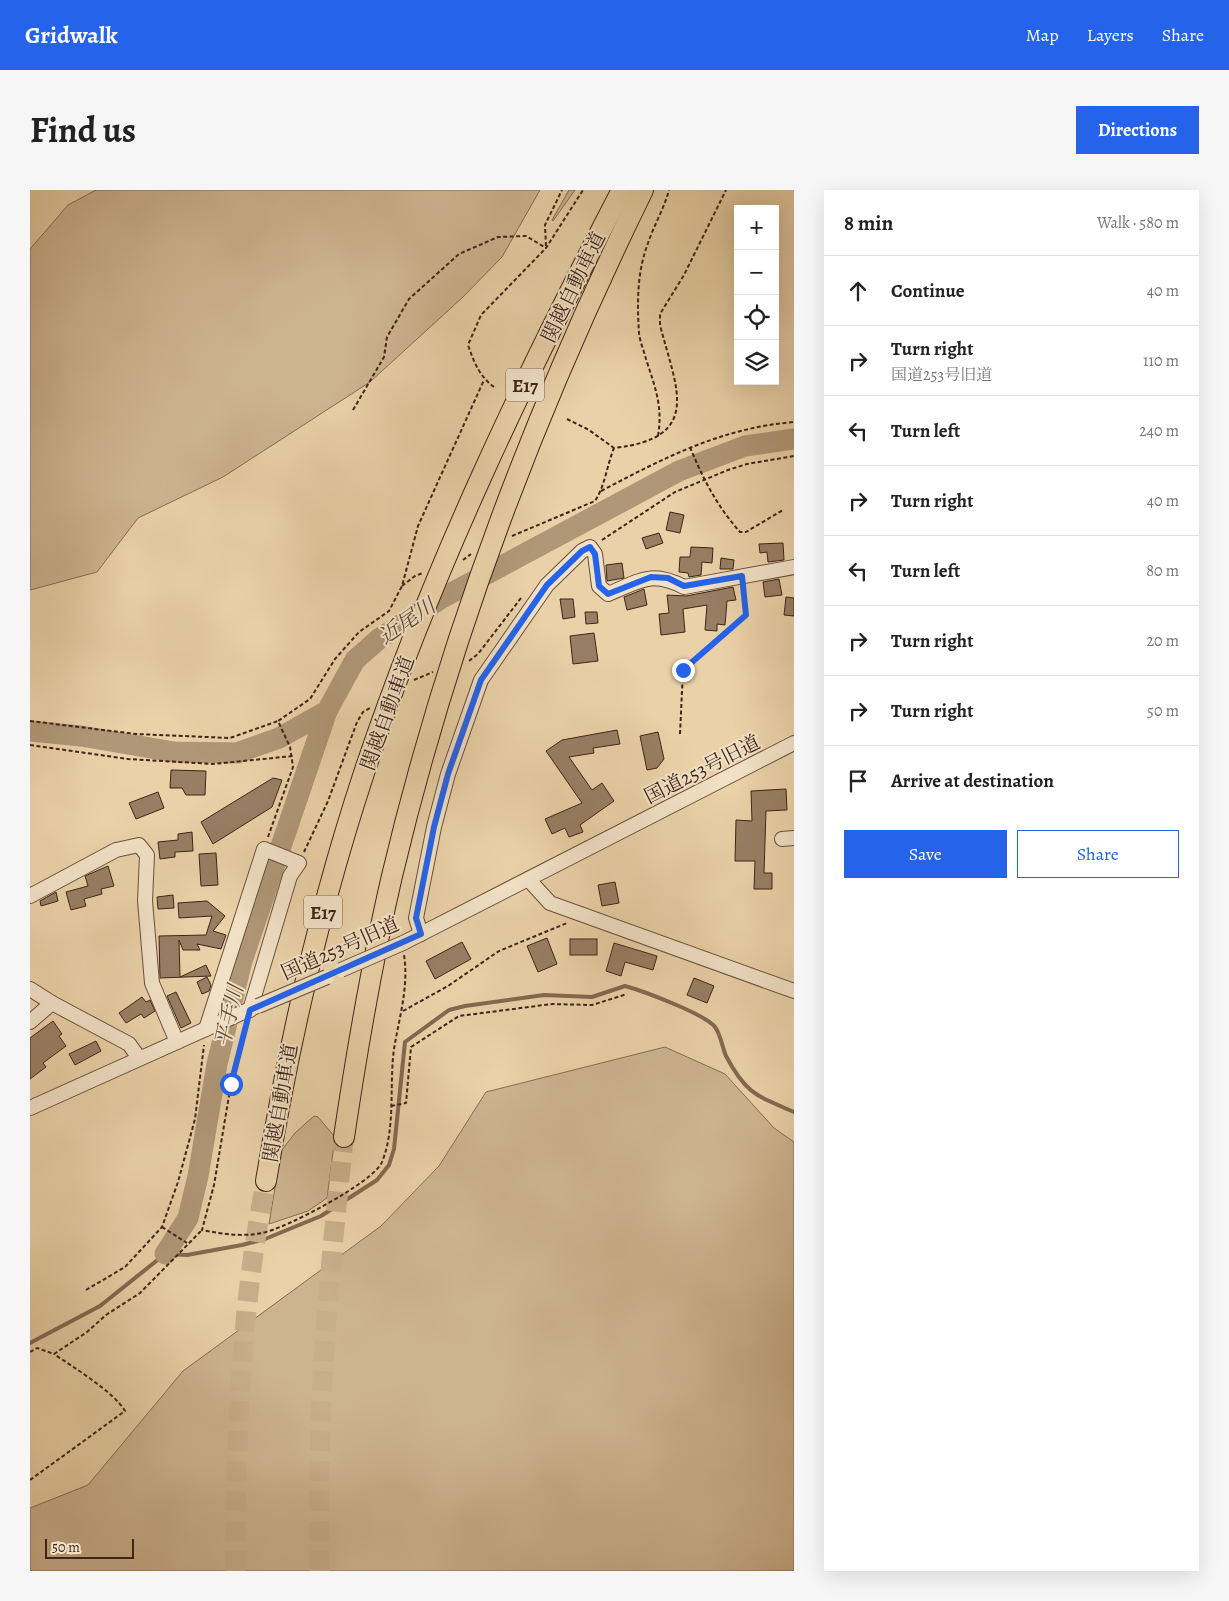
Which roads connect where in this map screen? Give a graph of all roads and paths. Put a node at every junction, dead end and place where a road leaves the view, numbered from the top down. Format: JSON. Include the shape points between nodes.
{"nodes":[{"id":1,"x":562,"y":190,"type":"edge"},
{"id":2,"x":583,"y":190,"type":"edge"},
{"id":3,"x":622,"y":190,"type":"edge"},
{"id":4,"x":643,"y":190,"type":"edge"},
{"id":5,"x":669,"y":190,"type":"edge"},
{"id":6,"x":726,"y":190,"type":"edge"},
{"id":7,"x":546,"y":248,"type":"junction"},
{"id":8,"x":484,"y":380,"type":"junction"},
{"id":9,"x":494,"y":387,"type":"dead end"},
{"id":10,"x":353,"y":410,"type":"dead end"},
{"id":11,"x":567,"y":419,"type":"dead end"},
{"id":12,"x":794,"y":422,"type":"edge"},
{"id":13,"x":658,"y":437,"type":"junction"},
{"id":14,"x":614,"y":448,"type":"junction"},
{"id":15,"x":691,"y":448,"type":"junction"},
{"id":16,"x":794,"y":456,"type":"edge"},
{"id":17,"x":703,"y":480,"type":"junction"},
{"id":18,"x":602,"y":492,"type":"junction"},
{"id":19,"x":783,"y":510,"type":"dead end"},
{"id":20,"x":508,"y":538,"type":"dead end"},
{"id":21,"x":590,"y":547,"type":"junction"},
{"id":22,"x":481,"y":553,"type":"junction"},
{"id":23,"x":460,"y":562,"type":"dead end"},
{"id":24,"x":794,"y":567,"type":"edge"},
{"id":25,"x":742,"y":576,"type":"junction"},
{"id":26,"x":430,"y":578,"type":"junction"},
{"id":27,"x":547,"y":585,"type":"junction"},
{"id":28,"x":402,"y":586,"type":"junction"},
{"id":29,"x":467,"y":662,"type":"dead end"},
{"id":30,"x":432,"y":672,"type":"dead end"},
{"id":31,"x":412,"y":681,"type":"dead end"},
{"id":32,"x":370,"y":708,"type":"dead end"},
{"id":33,"x":30,"y":721,"type":"edge"},
{"id":34,"x":278,"y":722,"type":"junction"},
{"id":35,"x":680,"y":734,"type":"dead end"},
{"id":36,"x":794,"y":743,"type":"edge"},
{"id":37,"x":30,"y":745,"type":"edge"},
{"id":38,"x":293,"y":756,"type":"junction"},
{"id":39,"x":266,"y":850,"type":"junction"},
{"id":40,"x":295,"y":862,"type":"junction"},
{"id":41,"x":529,"y":880,"type":"junction"},
{"id":42,"x":30,"y":896,"type":"edge"},
{"id":43,"x":584,"y":916,"type":"junction"},
{"id":44,"x":421,"y":934,"type":"junction"},
{"id":45,"x":403,"y":943,"type":"junction"},
{"id":46,"x":30,"y":989,"type":"edge"},
{"id":47,"x":794,"y":991,"type":"edge"},
{"id":48,"x":627,"y":994,"type":"dead end"},
{"id":49,"x":52,"y":1003,"type":"junction"},
{"id":50,"x":250,"y":1010,"type":"junction"},
{"id":51,"x":403,"y":1011,"type":"junction"},
{"id":52,"x":30,"y":1022,"type":"edge"},
{"id":53,"x":209,"y":1028,"type":"junction"},
{"id":54,"x":176,"y":1042,"type":"junction"},
{"id":55,"x":140,"y":1058,"type":"junction"},
{"id":56,"x":391,"y":1106,"type":"junction"},
{"id":57,"x":30,"y":1108,"type":"edge"},
{"id":58,"x":344,"y":1137,"type":"tunnel mouth"},
{"id":59,"x":266,"y":1181,"type":"tunnel mouth"},
{"id":60,"x":162,"y":1227,"type":"junction"},
{"id":61,"x":202,"y":1230,"type":"junction"},
{"id":62,"x":188,"y":1243,"type":"junction"},
{"id":63,"x":86,"y":1290,"type":"dead end"},
{"id":64,"x":30,"y":1352,"type":"edge"},
{"id":65,"x":54,"y":1354,"type":"junction"},
{"id":66,"x":30,"y":1480,"type":"edge"}],
"edges":[{"from":1,"to":7,"type":"path","via":[[545,225]]},
{"from":2,"to":7,"type":"path"},
{"from":3,"to":26,"type":"highway","name":"関越自動車道","number":"E17"},
{"from":4,"to":22,"type":"highway","name":"関越自動車道","number":"E17","via":[[584,312]]},
{"from":5,"to":13,"type":"path","via":[[648,243],[640,272],[638,299],[639,336],[659,398]]},
{"from":6,"to":13,"type":"path","via":[[684,275],[660,314],[677,392],[676,414],[671,426]]},
{"from":7,"to":8,"type":"path","via":[[481,315],[468,345]]},
{"from":7,"to":10,"type":"path","via":[[526,236],[498,236],[459,254],[409,299],[387,337],[384,357]]},
{"from":8,"to":9,"type":"path"},
{"from":8,"to":28,"type":"path","via":[[418,526]]},
{"from":11,"to":14,"type":"path"},
{"from":12,"to":15,"type":"path","via":[[746,429]]},
{"from":13,"to":14,"type":"path","via":[[640,445]]},
{"from":14,"to":18,"type":"path","via":[[606,467]]},
{"from":15,"to":17,"type":"path"},
{"from":15,"to":18,"type":"path","via":[[670,455]]},
{"from":16,"to":17,"type":"path","via":[[748,464]]},
{"from":17,"to":19,"type":"path","via":[[740,532],[746,532]]},
{"from":17,"to":21,"type":"path","via":[[675,492]]},
{"from":18,"to":20,"type":"path","via":[[595,501]]},
{"from":21,"to":25,"type":"street","via":[[595,554],[599,586],[608,594],[651,577],[668,578],[684,586]]},
{"from":21,"to":27,"type":"street"},
{"from":22,"to":23,"type":"path"},
{"from":22,"to":58,"type":"highway","name":"関越自動車道","via":[[392,877],[366,1003]]},
{"from":24,"to":25,"type":"street"},
{"from":25,"to":35,"type":"path","via":[[746,615],[683,670]]},
{"from":26,"to":28,"type":"path","via":[[415,576]]},
{"from":26,"to":59,"type":"highway","name":"関越自動車道","number":"E17","via":[[409,651],[367,766],[327,896],[289,1052]]},
{"from":27,"to":29,"type":"path","via":[[526,592],[478,654]]},
{"from":27,"to":44,"type":"street","via":[[481,680],[465,723],[434,827],[416,918]]},
{"from":28,"to":34,"type":"path","via":[[389,611],[359,632],[335,659],[310,699]]},
{"from":30,"to":31,"type":"path"},
{"from":32,"to":40,"type":"path","via":[[357,722],[328,801]]},
{"from":33,"to":34,"type":"path","via":[[136,734],[230,738]]},
{"from":34,"to":38,"type":"path"},
{"from":36,"to":41,"type":"street","name":"国道253号旧道"},
{"from":37,"to":38,"type":"path","via":[[128,759],[213,764]]},
{"from":38,"to":39,"type":"path","via":[[293,767]]},
{"from":39,"to":40,"type":"street"},
{"from":39,"to":53,"type":"street"},
{"from":40,"to":50,"type":"street"},
{"from":41,"to":43,"type":"street","via":[[550,903]]},
{"from":41,"to":44,"type":"street","name":"国道253号旧道"},
{"from":42,"to":54,"type":"street","via":[[116,850],[139,845],[147,855],[145,901],[152,983]]},
{"from":43,"to":47,"type":"street"},
{"from":43,"to":51,"type":"path","via":[[499,951],[448,986]]},
{"from":44,"to":45,"type":"street","name":"国道253号旧道"},
{"from":45,"to":50,"type":"street","name":"国道253号旧道","bridge":true},
{"from":45,"to":51,"type":"path","via":[[406,968]]},
{"from":46,"to":49,"type":"street"},
{"from":48,"to":56,"type":"path","via":[[592,1004],[552,1004],[459,1016],[411,1047],[406,1103]]},
{"from":49,"to":52,"type":"street"},
{"from":49,"to":55,"type":"street","via":[[129,1044]]},
{"from":50,"to":53,"type":"street","name":"国道253号旧道"},
{"from":50,"to":61,"type":"path","via":[[231,1084],[214,1185]]},
{"from":51,"to":56,"type":"path","via":[[394,1050]]},
{"from":53,"to":54,"type":"street","name":"国道253号旧道"},
{"from":53,"to":60,"type":"path","via":[[195,1119]]},
{"from":54,"to":55,"type":"street","name":"国道253号旧道"},
{"from":55,"to":57,"type":"street","name":"国道253号旧道"},
{"from":56,"to":61,"type":"path","via":[[388,1144],[381,1165],[366,1179],[299,1220],[264,1233],[235,1236]]},
{"from":60,"to":62,"type":"path"},
{"from":60,"to":63,"type":"path","via":[[125,1267]]},
{"from":61,"to":62,"type":"path"},
{"from":62,"to":65,"type":"path","via":[[140,1293]]},
{"from":64,"to":65,"type":"path","via":[[36,1348]]},
{"from":65,"to":66,"type":"path","via":[[103,1389],[125,1410]]}]}
